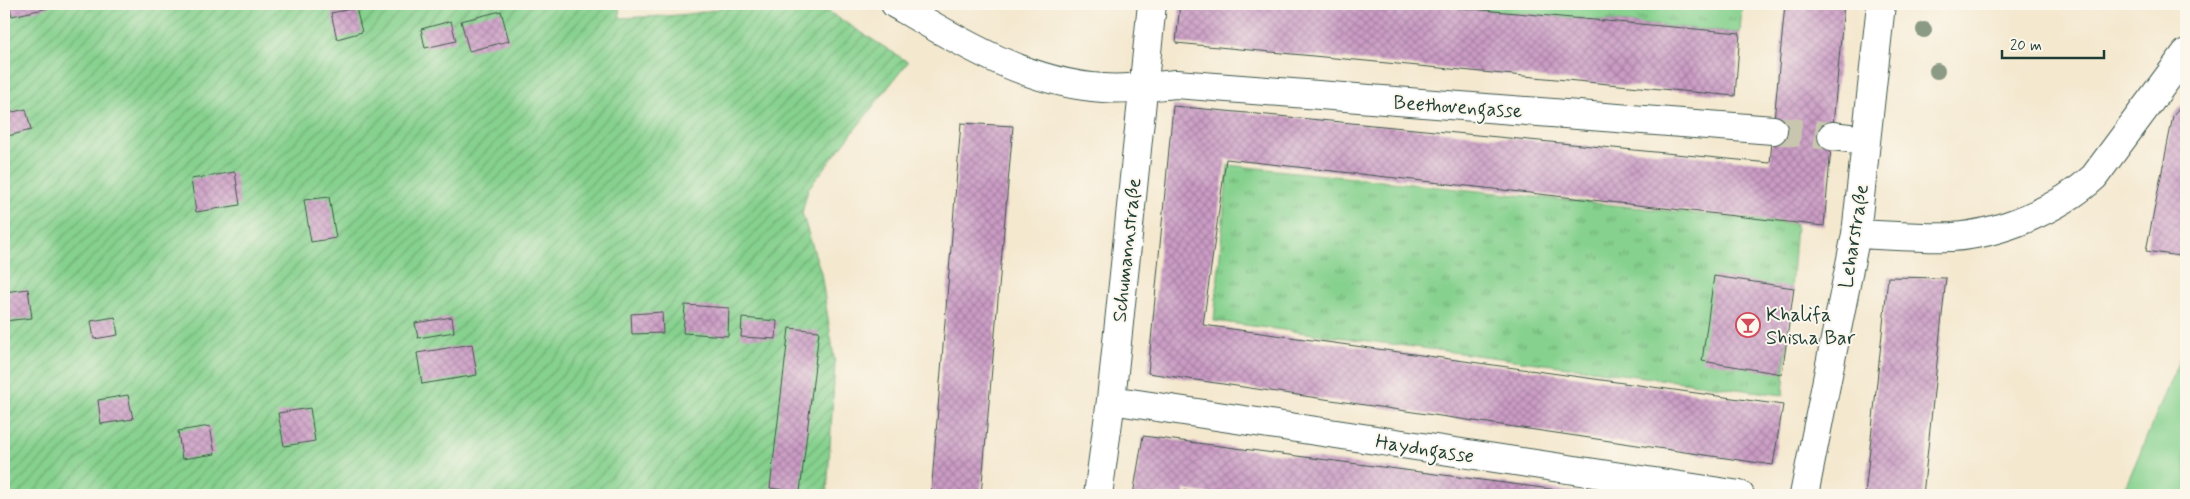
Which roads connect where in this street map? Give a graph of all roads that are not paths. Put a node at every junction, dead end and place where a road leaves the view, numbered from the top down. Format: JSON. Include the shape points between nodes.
{"nodes":[{"id":1,"x":895,"y":4,"type":"edge"},
{"id":2,"x":1152,"y":4,"type":"edge"},
{"id":3,"x":1881,"y":4,"type":"edge"},
{"id":4,"x":2186,"y":53,"type":"edge"},
{"id":5,"x":1142,"y":86,"type":"junction"},
{"id":6,"x":1773,"y":130,"type":"tunnel mouth"},
{"id":7,"x":1832,"y":136,"type":"tunnel mouth"},
{"id":8,"x":1866,"y":140,"type":"junction"},
{"id":9,"x":1856,"y":234,"type":"junction"},
{"id":10,"x":1111,"y":400,"type":"junction"},
{"id":11,"x":1098,"y":495,"type":"edge"},
{"id":12,"x":1740,"y":495,"type":"edge"},
{"id":13,"x":1804,"y":495,"type":"edge"}],
"edges":[{"from":1,"to":5,"type":"street","name":"Beethovengasse","via":[[969,48],[1011,66],[1063,83],[1104,88]]},
{"from":2,"to":5,"type":"street","name":"Schumannstraße"},
{"from":3,"to":8,"type":"street","name":"Leharstraße"},
{"from":4,"to":9,"type":"street","via":[[2094,177],[2059,204],[1999,228],[1953,237]]},
{"from":5,"to":6,"type":"street","name":"Beethovengasse","via":[[1176,84]]},
{"from":5,"to":10,"type":"street","name":"Schumannstraße"},
{"from":7,"to":8,"type":"street"},
{"from":8,"to":9,"type":"street","name":"Leharstraße"},
{"from":9,"to":13,"type":"street","name":"Leharstraße"},
{"from":10,"to":11,"type":"street","name":"Schumannstraße"},
{"from":10,"to":12,"type":"street","name":"Haydngasse"}]}
